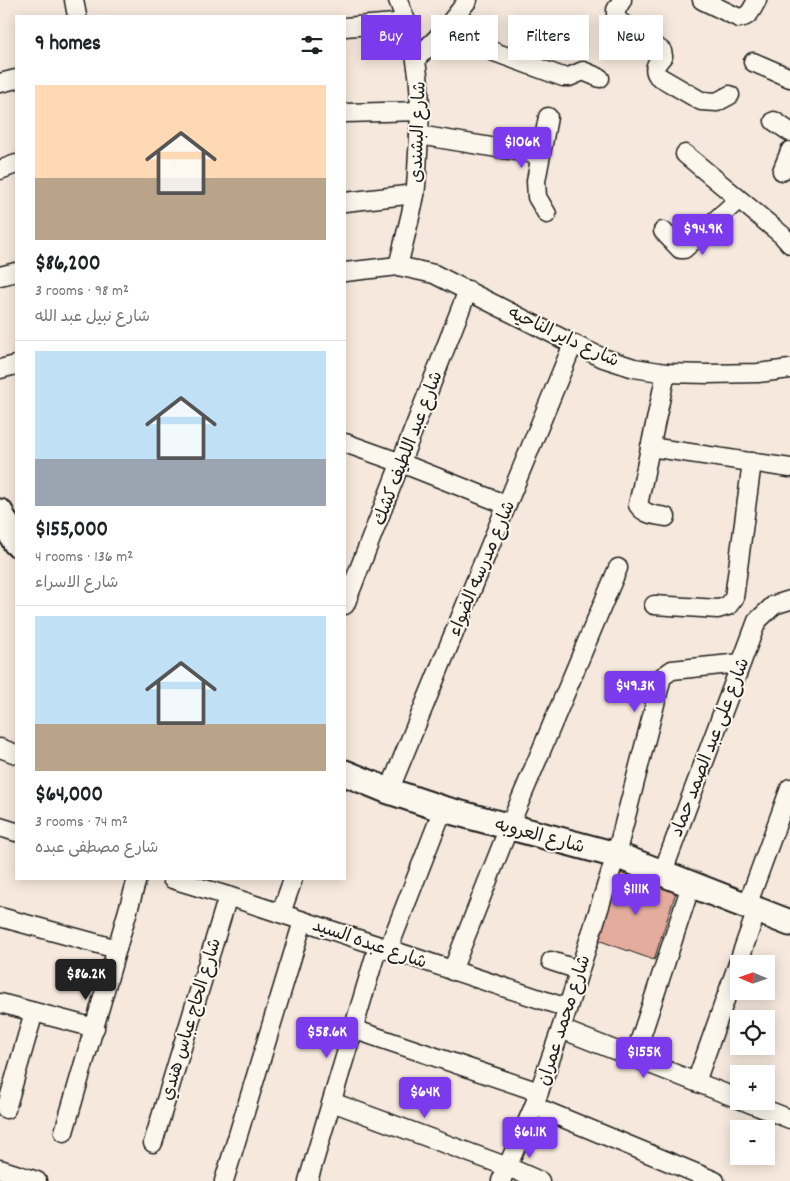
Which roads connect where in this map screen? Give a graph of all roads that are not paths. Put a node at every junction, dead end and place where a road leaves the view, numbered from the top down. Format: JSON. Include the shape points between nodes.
{"nodes":[{"id":1,"x":74,"y":0,"type":"edge"},
{"id":2,"x":398,"y":0,"type":"edge"},
{"id":3,"x":468,"y":0,"type":"edge"},
{"id":4,"x":622,"y":0,"type":"edge"},
{"id":5,"x":702,"y":0,"type":"edge"},
{"id":6,"x":757,"y":0,"type":"edge"},
{"id":7,"x":77,"y":15,"type":"edge"},
{"id":8,"x":404,"y":15,"type":"edge"},
{"id":9,"x":456,"y":15,"type":"edge"},
{"id":10,"x":361,"y":26,"type":"edge"},
{"id":11,"x":346,"y":27,"type":"edge"},
{"id":12,"x":431,"y":43,"type":"edge"},
{"id":13,"x":498,"y":53,"type":"edge"},
{"id":14,"x":421,"y":54,"type":"edge"},
{"id":15,"x":417,"y":60,"type":"edge"},
{"id":16,"x":753,"y":62,"type":"dead end"},
{"id":17,"x":600,"y":78,"type":"dead end"},
{"id":18,"x":790,"y":78,"type":"edge"},
{"id":19,"x":15,"y":79,"type":"edge"},
{"id":20,"x":0,"y":83,"type":"edge"},
{"id":21,"x":730,"y":94,"type":"dead end"},
{"id":22,"x":421,"y":111,"type":"junction"},
{"id":23,"x":346,"y":113,"type":"edge"},
{"id":24,"x":548,"y":117,"type":"dead end"},
{"id":25,"x":774,"y":121,"type":"dead end"},
{"id":26,"x":790,"y":132,"type":"edge"},
{"id":27,"x":419,"y":135,"type":"junction"},
{"id":28,"x":790,"y":151,"type":"edge"},
{"id":29,"x":685,"y":154,"type":"dead end"},
{"id":30,"x":540,"y":155,"type":"junction"},
{"id":31,"x":15,"y":164,"type":"edge"},
{"id":32,"x":0,"y":170,"type":"edge"},
{"id":33,"x":782,"y":171,"type":"dead end"},
{"id":34,"x":415,"y":194,"type":"junction"},
{"id":35,"x":738,"y":200,"type":"junction"},
{"id":36,"x":346,"y":202,"type":"edge"},
{"id":37,"x":547,"y":214,"type":"dead end"},
{"id":38,"x":663,"y":231,"type":"dead end"},
{"id":39,"x":790,"y":244,"type":"edge"},
{"id":40,"x":398,"y":266,"type":"junction"},
{"id":41,"x":15,"y":272,"type":"edge"},
{"id":42,"x":346,"y":272,"type":"edge"},
{"id":43,"x":0,"y":276,"type":"edge"},
{"id":44,"x":468,"y":290,"type":"junction"},
{"id":45,"x":573,"y":344,"type":"junction"},
{"id":46,"x":15,"y":364,"type":"edge"},
{"id":47,"x":789,"y":368,"type":"edge"},
{"id":48,"x":0,"y":369,"type":"edge"},
{"id":49,"x":666,"y":373,"type":"junction"},
{"id":50,"x":346,"y":443,"type":"edge"},
{"id":51,"x":650,"y":447,"type":"junction"},
{"id":52,"x":752,"y":462,"type":"junction"},
{"id":53,"x":401,"y":463,"type":"junction"},
{"id":54,"x":790,"y":468,"type":"edge"},
{"id":55,"x":507,"y":506,"type":"junction"},
{"id":56,"x":0,"y":512,"type":"edge"},
{"id":57,"x":666,"y":517,"type":"dead end"},
{"id":58,"x":15,"y":541,"type":"edge"},
{"id":59,"x":618,"y":568,"type":"dead end"},
{"id":60,"x":790,"y":600,"type":"edge"},
{"id":61,"x":346,"y":602,"type":"edge"},
{"id":62,"x":654,"y":605,"type":"dead end"},
{"id":63,"x":741,"y":663,"type":"junction"},
{"id":64,"x":0,"y":748,"type":"edge"},
{"id":65,"x":15,"y":754,"type":"edge"},
{"id":66,"x":346,"y":773,"type":"edge"},
{"id":67,"x":790,"y":788,"type":"edge"},
{"id":68,"x":388,"y":790,"type":"junction"},
{"id":69,"x":443,"y":809,"type":"junction"},
{"id":70,"x":0,"y":827,"type":"edge"},
{"id":71,"x":509,"y":827,"type":"junction"},
{"id":72,"x":15,"y":832,"type":"edge"},
{"id":73,"x":616,"y":855,"type":"junction"},
{"id":74,"x":662,"y":874,"type":"junction"},
{"id":75,"x":137,"y":880,"type":"edge"},
{"id":76,"x":175,"y":880,"type":"edge"},
{"id":77,"x":293,"y":880,"type":"edge"},
{"id":78,"x":691,"y":885,"type":"junction"},
{"id":79,"x":228,"y":896,"type":"junction"},
{"id":80,"x":752,"y":908,"type":"junction"},
{"id":81,"x":281,"y":913,"type":"junction"},
{"id":82,"x":0,"y":917,"type":"edge"},
{"id":83,"x":303,"y":921,"type":"junction"},
{"id":84,"x":790,"y":923,"type":"edge"},
{"id":85,"x":383,"y":948,"type":"junction"},
{"id":86,"x":117,"y":949,"type":"junction"},
{"id":87,"x":551,"y":960,"type":"dead end"},
{"id":88,"x":452,"y":970,"type":"junction"},
{"id":89,"x":579,"y":970,"type":"junction"},
{"id":90,"x":0,"y":1003,"type":"edge"},
{"id":91,"x":567,"y":1008,"type":"junction"},
{"id":92,"x":34,"y":1012,"type":"junction"},
{"id":93,"x":95,"y":1028,"type":"junction"},
{"id":94,"x":353,"y":1029,"type":"junction"},
{"id":95,"x":561,"y":1029,"type":"junction"},
{"id":96,"x":634,"y":1058,"type":"junction"},
{"id":97,"x":696,"y":1082,"type":"junction"},
{"id":98,"x":730,"y":1095,"type":"edge"},
{"id":99,"x":536,"y":1099,"type":"junction"},
{"id":100,"x":332,"y":1102,"type":"junction"},
{"id":101,"x":6,"y":1109,"type":"dead end"},
{"id":102,"x":767,"y":1110,"type":"edge"},
{"id":103,"x":790,"y":1119,"type":"edge"},
{"id":104,"x":64,"y":1132,"type":"dead end"},
{"id":105,"x":153,"y":1142,"type":"dead end"},
{"id":106,"x":0,"y":1169,"type":"edge"},
{"id":107,"x":504,"y":1174,"type":"edge"},
{"id":108,"x":37,"y":1181,"type":"edge"},
{"id":109,"x":224,"y":1181,"type":"edge"},
{"id":110,"x":308,"y":1181,"type":"edge"},
{"id":111,"x":540,"y":1181,"type":"edge"},
{"id":112,"x":715,"y":1181,"type":"edge"}],
"edges":[{"from":1,"to":7,"type":"street"},
{"from":2,"to":8,"type":"street","name":"شارع البشندى"},
{"from":3,"to":9,"type":"street"},
{"from":4,"to":21,"type":"street","via":[[616,19],[662,51],[663,56],[655,69],[658,76],[701,101],[717,102]]},
{"from":5,"to":6,"type":"street","via":[[739,18],[746,17]]},
{"from":10,"to":11,"type":"street"},
{"from":12,"to":14,"type":"street"},
{"from":13,"to":17,"type":"street","via":[[563,77],[583,71]]},
{"from":15,"to":22,"type":"street","name":"شارع البشندى"},
{"from":16,"to":18,"type":"street"},
{"from":19,"to":20,"type":"street"},
{"from":22,"to":23,"type":"street"},
{"from":22,"to":27,"type":"street","name":"شارع البشندى"},
{"from":24,"to":30,"type":"street"},
{"from":25,"to":26,"type":"street"},
{"from":27,"to":30,"type":"street"},
{"from":27,"to":34,"type":"street","name":"شارع البشندى"},
{"from":28,"to":33,"type":"street"},
{"from":29,"to":35,"type":"street"},
{"from":30,"to":37,"type":"street","via":[[537,197]]},
{"from":31,"to":32,"type":"street"},
{"from":34,"to":36,"type":"street"},
{"from":34,"to":40,"type":"street","name":"شارع البشندى"},
{"from":35,"to":38,"type":"street","via":[[684,249],[680,249]]},
{"from":35,"to":39,"type":"street"},
{"from":40,"to":42,"type":"street","name":"شارع داير الناحيه"},
{"from":40,"to":44,"type":"street","name":"شارع داير الناحيه","via":[[434,274]]},
{"from":41,"to":43,"type":"street"},
{"from":44,"to":45,"type":"street","name":"شارع داير الناحيه"},
{"from":44,"to":53,"type":"street","name":"شارع عبد اللطيف كشك"},
{"from":45,"to":49,"type":"street","name":"شارع داير الناحيه","via":[[634,368]]},
{"from":45,"to":55,"type":"street","name":"شارع مدرسه الضواء"},
{"from":46,"to":48,"type":"street"},
{"from":47,"to":49,"type":"street","name":"شارع داير الناحيه","via":[[748,373]]},
{"from":49,"to":51,"type":"street"},
{"from":50,"to":53,"type":"street"},
{"from":51,"to":52,"type":"street"},
{"from":51,"to":57,"type":"street","via":[[638,505],[648,514]]},
{"from":52,"to":54,"type":"street"},
{"from":52,"to":62,"type":"street","via":[[734,598],[728,606],[718,609]]},
{"from":53,"to":55,"type":"street"},
{"from":53,"to":61,"type":"street","name":"شارع عبد اللطيف كشك"},
{"from":55,"to":68,"type":"street","name":"شارع مدرسه الضواء"},
{"from":56,"to":58,"type":"street"},
{"from":59,"to":71,"type":"street"},
{"from":60,"to":63,"type":"street","name":"شارع على عبد الصمد حماد","via":[[774,604],[756,621]]},
{"from":63,"to":73,"type":"street","name":"شارع محمد عمران","via":[[672,670],[662,677]]},
{"from":63,"to":74,"type":"street","name":"شارع على عبد الصمد حماد"},
{"from":64,"to":65,"type":"street"},
{"from":66,"to":68,"type":"street","name":"شارع العروبه"},
{"from":67,"to":80,"type":"street"},
{"from":68,"to":69,"type":"street","name":"شارع العروبه"},
{"from":69,"to":71,"type":"street","name":"شارع العروبه"},
{"from":69,"to":85,"type":"street"},
{"from":70,"to":72,"type":"street"},
{"from":71,"to":73,"type":"street","name":"شارع العروبه"},
{"from":71,"to":88,"type":"street"},
{"from":73,"to":74,"type":"street","name":"شارع العروبه"},
{"from":73,"to":89,"type":"street","name":"شارع محمد عمران"},
{"from":74,"to":78,"type":"street","name":"شارع العروبه"},
{"from":75,"to":86,"type":"street"},
{"from":76,"to":79,"type":"street","name":"شارع عبده السيد"},
{"from":77,"to":81,"type":"street"},
{"from":78,"to":80,"type":"street","name":"شارع العروبه"},
{"from":78,"to":96,"type":"street"},
{"from":79,"to":81,"type":"street","name":"شارع عبده السيد"},
{"from":79,"to":105,"type":"street","name":"شارع الحاج عباس هندي"},
{"from":80,"to":84,"type":"street","name":"شارع العروبه"},
{"from":80,"to":97,"type":"street"},
{"from":81,"to":83,"type":"street","name":"شارع عبده السيد"},
{"from":82,"to":86,"type":"street"},
{"from":83,"to":85,"type":"street","name":"شارع عبده السيد"},
{"from":83,"to":109,"type":"street"},
{"from":85,"to":88,"type":"street","name":"شارع عبده السيد"},
{"from":85,"to":94,"type":"street"},
{"from":86,"to":93,"type":"street"},
{"from":87,"to":89,"type":"street"},
{"from":88,"to":91,"type":"street","name":"شارع عبده السيد"},
{"from":89,"to":91,"type":"street","name":"شارع محمد عمران"},
{"from":90,"to":92,"type":"street"},
{"from":91,"to":95,"type":"street","name":"شارع محمد عمران"},
{"from":92,"to":93,"type":"street"},
{"from":92,"to":101,"type":"street"},
{"from":93,"to":104,"type":"street"},
{"from":94,"to":99,"type":"street"},
{"from":94,"to":100,"type":"street"},
{"from":95,"to":96,"type":"street"},
{"from":95,"to":99,"type":"street","name":"شارع محمد عمران"},
{"from":96,"to":97,"type":"street"},
{"from":97,"to":98,"type":"street"},
{"from":99,"to":107,"type":"street","name":"شارع محمد عمران"},
{"from":99,"to":112,"type":"street"},
{"from":100,"to":107,"type":"street"},
{"from":100,"to":110,"type":"street"},
{"from":102,"to":103,"type":"street"},
{"from":106,"to":108,"type":"street"},
{"from":107,"to":111,"type":"street"}]}
